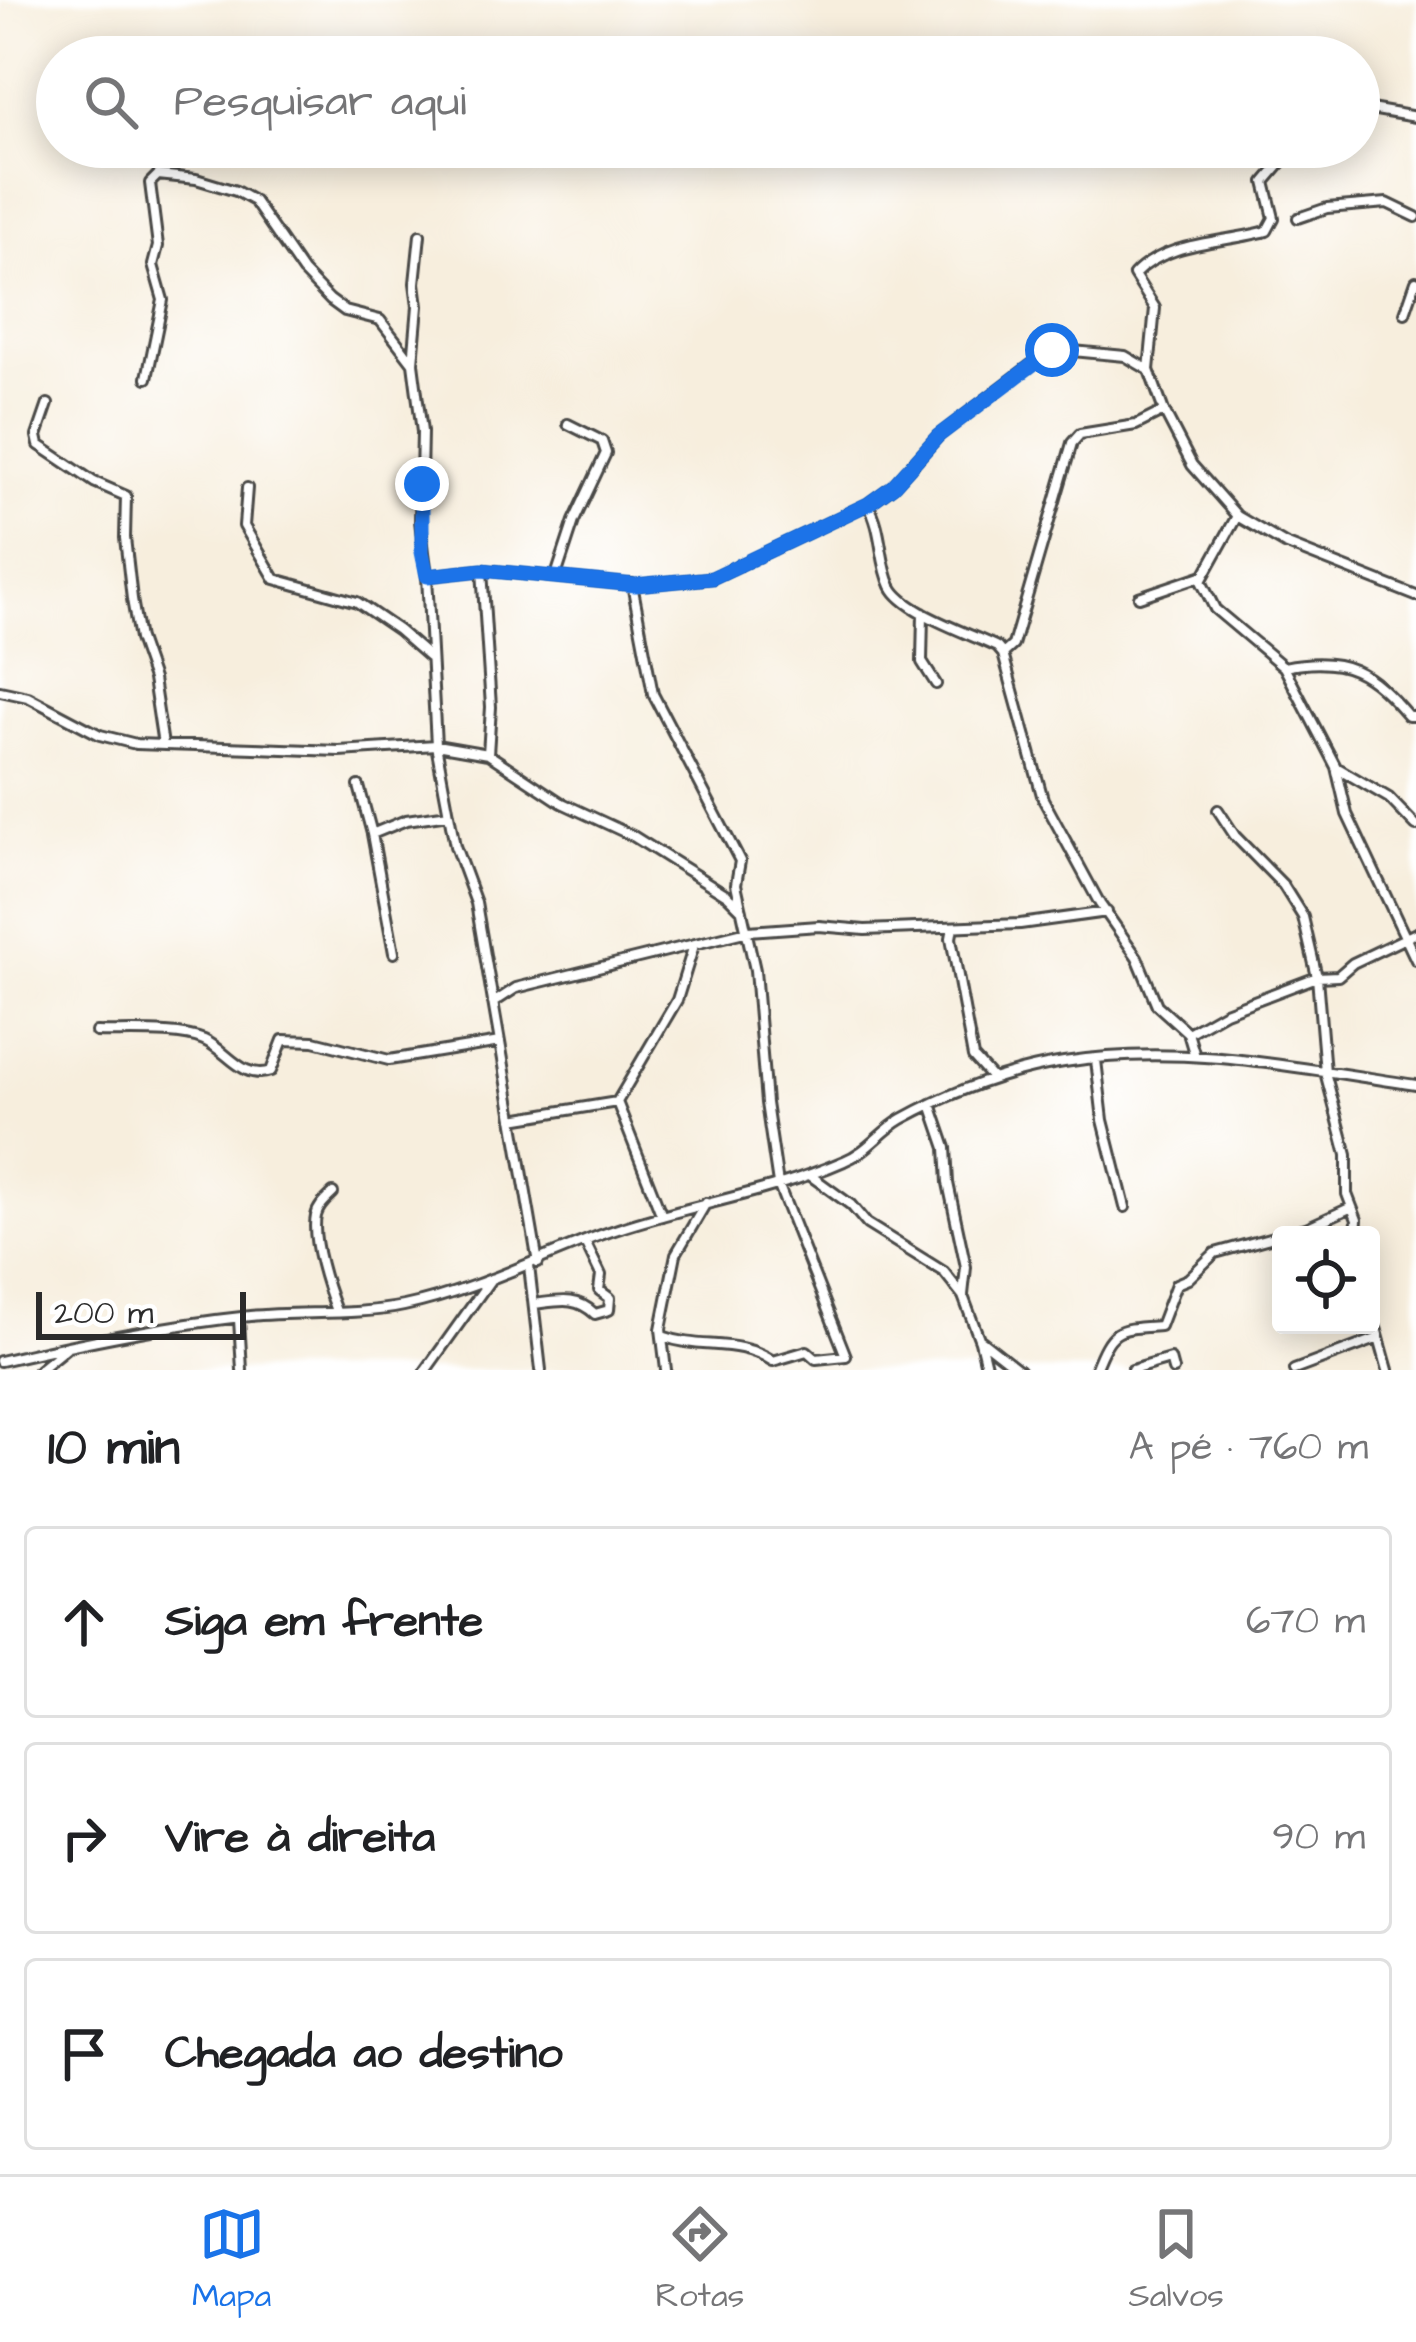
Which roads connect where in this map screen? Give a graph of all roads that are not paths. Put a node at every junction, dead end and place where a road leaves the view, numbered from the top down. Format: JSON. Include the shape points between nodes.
{"nodes":[{"id":1,"x":1380,"y":111,"type":"edge"},
{"id":2,"x":1416,"y":117,"type":"edge"},
{"id":3,"x":1277,"y":168,"type":"edge"},
{"id":4,"x":1416,"y":217,"type":"edge"},
{"id":5,"x":1298,"y":218,"type":"dead end"},
{"id":6,"x":421,"y":235,"type":"dead end"},
{"id":7,"x":1416,"y":281,"type":"edge"},
{"id":8,"x":1405,"y":313,"type":"dead end"},
{"id":9,"x":413,"y":362,"type":"junction"},
{"id":10,"x":1150,"y":370,"type":"junction"},
{"id":11,"x":147,"y":378,"type":"dead end"},
{"id":12,"x":48,"y":404,"type":"dead end"},
{"id":13,"x":1164,"y":411,"type":"junction"},
{"id":14,"x":568,"y":424,"type":"dead end"},
{"id":15,"x":247,"y":488,"type":"dead end"},
{"id":16,"x":868,"y":504,"type":"junction"},
{"id":17,"x":1238,"y":516,"type":"junction"},
{"id":18,"x":482,"y":570,"type":"junction"},
{"id":19,"x":1205,"y":574,"type":"junction"},
{"id":20,"x":427,"y":576,"type":"junction"},
{"id":21,"x":556,"y":577,"type":"junction"},
{"id":22,"x":632,"y":584,"type":"junction"},
{"id":23,"x":1416,"y":596,"type":"edge"},
{"id":24,"x":1139,"y":597,"type":"dead end"},
{"id":25,"x":923,"y":612,"type":"junction"},
{"id":26,"x":1003,"y":654,"type":"junction"},
{"id":27,"x":430,"y":658,"type":"junction"},
{"id":28,"x":1284,"y":668,"type":"junction"},
{"id":29,"x":936,"y":684,"type":"dead end"},
{"id":30,"x":0,"y":691,"type":"edge"},
{"id":31,"x":1416,"y":716,"type":"edge"},
{"id":32,"x":163,"y":745,"type":"junction"},
{"id":33,"x":436,"y":745,"type":"junction"},
{"id":34,"x":488,"y":754,"type":"junction"},
{"id":35,"x":1336,"y":767,"type":"junction"},
{"id":36,"x":359,"y":787,"type":"dead end"},
{"id":37,"x":1218,"y":810,"type":"dead end"},
{"id":38,"x":449,"y":814,"type":"junction"},
{"id":39,"x":1416,"y":826,"type":"edge"},
{"id":40,"x":372,"y":834,"type":"junction"},
{"id":41,"x":743,"y":911,"type":"junction"},
{"id":42,"x":1106,"y":912,"type":"junction"},
{"id":43,"x":953,"y":927,"type":"junction"},
{"id":44,"x":748,"y":931,"type":"junction"},
{"id":45,"x":1411,"y":936,"type":"edge"},
{"id":46,"x":694,"y":944,"type":"junction"},
{"id":47,"x":394,"y":953,"type":"dead end"},
{"id":48,"x":1416,"y":960,"type":"edge"},
{"id":49,"x":1317,"y":976,"type":"junction"},
{"id":50,"x":493,"y":1003,"type":"junction"},
{"id":51,"x":96,"y":1032,"type":"dead end"},
{"id":52,"x":1188,"y":1034,"type":"junction"},
{"id":53,"x":500,"y":1042,"type":"junction"},
{"id":54,"x":1194,"y":1053,"type":"junction"},
{"id":55,"x":1096,"y":1060,"type":"junction"},
{"id":56,"x":1325,"y":1072,"type":"junction"},
{"id":57,"x":992,"y":1078,"type":"junction"},
{"id":58,"x":1416,"y":1085,"type":"edge"},
{"id":59,"x":617,"y":1102,"type":"junction"},
{"id":60,"x":932,"y":1104,"type":"junction"},
{"id":61,"x":513,"y":1119,"type":"junction"},
{"id":62,"x":811,"y":1176,"type":"junction"},
{"id":63,"x":778,"y":1184,"type":"junction"},
{"id":64,"x":333,"y":1193,"type":"dead end"},
{"id":65,"x":707,"y":1202,"type":"junction"},
{"id":66,"x":1125,"y":1207,"type":"dead end"},
{"id":67,"x":1352,"y":1207,"type":"junction"},
{"id":68,"x":662,"y":1216,"type":"junction"},
{"id":69,"x":1357,"y":1226,"type":"edge"},
{"id":70,"x":585,"y":1242,"type":"junction"},
{"id":71,"x":533,"y":1264,"type":"junction"},
{"id":72,"x":492,"y":1278,"type":"junction"},
{"id":73,"x":963,"y":1296,"type":"junction"},
{"id":74,"x":534,"y":1304,"type":"junction"},
{"id":75,"x":336,"y":1310,"type":"junction"},
{"id":76,"x":240,"y":1317,"type":"junction"},
{"id":77,"x":1378,"y":1334,"type":"edge"},
{"id":78,"x":662,"y":1336,"type":"junction"},
{"id":79,"x":1379,"y":1338,"type":"junction"},
{"id":80,"x":980,"y":1340,"type":"junction"},
{"id":81,"x":69,"y":1345,"type":"junction"},
{"id":82,"x":0,"y":1361,"type":"edge"},
{"id":83,"x":39,"y":1370,"type":"edge"},
{"id":84,"x":242,"y":1370,"type":"edge"},
{"id":85,"x":426,"y":1370,"type":"edge"},
{"id":86,"x":541,"y":1370,"type":"edge"},
{"id":87,"x":665,"y":1370,"type":"edge"},
{"id":88,"x":986,"y":1370,"type":"edge"},
{"id":89,"x":1019,"y":1370,"type":"edge"},
{"id":90,"x":1095,"y":1370,"type":"edge"},
{"id":91,"x":1132,"y":1370,"type":"edge"},
{"id":92,"x":1173,"y":1370,"type":"edge"},
{"id":93,"x":1294,"y":1370,"type":"edge"},
{"id":94,"x":1388,"y":1370,"type":"edge"}],
"edges":[{"from":1,"to":2,"type":"street"},
{"from":3,"to":10,"type":"street","via":[[1265,182],[1274,218],[1267,231],[1171,251],[1138,270],[1155,308]]},
{"from":4,"to":5,"type":"street","via":[[1387,203]]},
{"from":6,"to":9,"type":"street"},
{"from":7,"to":8,"type":"street"},
{"from":9,"to":11,"type":"street","via":[[380,320],[330,300],[254,202],[236,190],[158,175],[151,183],[153,265],[164,300]]},
{"from":9,"to":20,"type":"street"},
{"from":10,"to":13,"type":"street"},
{"from":10,"to":16,"type":"street","via":[[1125,356],[1052,350],[938,436]]},
{"from":12,"to":32,"type":"street","via":[[39,445],[126,496],[132,599]]},
{"from":13,"to":17,"type":"street","via":[[1192,465]]},
{"from":13,"to":26,"type":"street","via":[[1072,443],[1013,645]]},
{"from":14,"to":21,"type":"street","via":[[602,441],[607,453]]},
{"from":15,"to":27,"type":"street","via":[[244,526],[275,579],[357,602]]},
{"from":16,"to":22,"type":"street","via":[[712,578]]},
{"from":16,"to":25,"type":"street","via":[[891,586]]},
{"from":17,"to":19,"type":"street"},
{"from":17,"to":23,"type":"street","via":[[1285,544]]},
{"from":18,"to":20,"type":"street"},
{"from":18,"to":21,"type":"street"},
{"from":18,"to":34,"type":"street"},
{"from":19,"to":24,"type":"street"},
{"from":19,"to":28,"type":"street","via":[[1215,610]]},
{"from":20,"to":27,"type":"street"},
{"from":21,"to":22,"type":"street"},
{"from":22,"to":41,"type":"street","via":[[653,694],[740,861]]},
{"from":25,"to":26,"type":"street"},
{"from":25,"to":29,"type":"street","via":[[922,662]]},
{"from":26,"to":42,"type":"street","via":[[1043,799]]},
{"from":27,"to":33,"type":"street"},
{"from":28,"to":31,"type":"street","via":[[1348,665]]},
{"from":28,"to":35,"type":"street"},
{"from":30,"to":32,"type":"street","via":[[100,735]]},
{"from":32,"to":33,"type":"street","via":[[339,752]]},
{"from":33,"to":34,"type":"street"},
{"from":33,"to":38,"type":"street"},
{"from":34,"to":41,"type":"street","via":[[633,836]]},
{"from":35,"to":39,"type":"street","via":[[1389,798]]},
{"from":35,"to":45,"type":"street","via":[[1347,814]]},
{"from":36,"to":40,"type":"street"},
{"from":37,"to":49,"type":"street","via":[[1304,917]]},
{"from":38,"to":40,"type":"street"},
{"from":38,"to":50,"type":"street","via":[[476,902]]},
{"from":40,"to":47,"type":"street"},
{"from":41,"to":44,"type":"street"},
{"from":42,"to":43,"type":"street"},
{"from":42,"to":52,"type":"street","via":[[1137,956],[1157,1005]]},
{"from":43,"to":44,"type":"street"},
{"from":43,"to":57,"type":"street","via":[[973,1057]]},
{"from":44,"to":46,"type":"street"},
{"from":44,"to":63,"type":"street"},
{"from":45,"to":48,"type":"street"},
{"from":45,"to":49,"type":"street","via":[[1338,976]]},
{"from":46,"to":50,"type":"street","via":[[516,988]]},
{"from":46,"to":59,"type":"street","via":[[677,1000]]},
{"from":49,"to":52,"type":"street"},
{"from":49,"to":56,"type":"street"},
{"from":50,"to":53,"type":"street"},
{"from":51,"to":53,"type":"street","via":[[204,1040],[262,1074],[286,1040],[384,1060]]},
{"from":52,"to":54,"type":"street"},
{"from":53,"to":61,"type":"street"},
{"from":54,"to":55,"type":"street"},
{"from":54,"to":56,"type":"street"},
{"from":55,"to":57,"type":"street"},
{"from":55,"to":66,"type":"street"},
{"from":56,"to":58,"type":"street"},
{"from":56,"to":67,"type":"street"},
{"from":57,"to":60,"type":"street"},
{"from":59,"to":61,"type":"street"},
{"from":59,"to":68,"type":"street"},
{"from":60,"to":62,"type":"street","via":[[857,1156]]},
{"from":60,"to":73,"type":"street","via":[[966,1267]]},
{"from":61,"to":71,"type":"street"},
{"from":62,"to":63,"type":"street"},
{"from":62,"to":73,"type":"street","via":[[866,1224],[944,1272]]},
{"from":63,"to":65,"type":"street"},
{"from":63,"to":78,"type":"street","via":[[846,1356],[816,1359],[807,1351],[773,1361],[752,1347]]},
{"from":64,"to":75,"type":"street","via":[[315,1224]]},
{"from":65,"to":68,"type":"street"},
{"from":65,"to":78,"type":"street","via":[[676,1254]]},
{"from":67,"to":69,"type":"street"},
{"from":67,"to":90,"type":"street","via":[[1215,1252],[1176,1284],[1160,1326],[1120,1328]]},
{"from":68,"to":70,"type":"street"},
{"from":70,"to":71,"type":"street"},
{"from":70,"to":74,"type":"street","via":[[609,1310],[596,1314],[564,1300]]},
{"from":71,"to":72,"type":"street"},
{"from":71,"to":74,"type":"street"},
{"from":72,"to":75,"type":"street","via":[[403,1306]]},
{"from":72,"to":85,"type":"street"},
{"from":73,"to":80,"type":"street"},
{"from":74,"to":86,"type":"street"},
{"from":75,"to":76,"type":"street"},
{"from":76,"to":81,"type":"street"},
{"from":76,"to":84,"type":"street"},
{"from":77,"to":79,"type":"street"},
{"from":78,"to":87,"type":"street"},
{"from":79,"to":93,"type":"street"},
{"from":79,"to":94,"type":"street"},
{"from":80,"to":88,"type":"street"},
{"from":80,"to":89,"type":"street"},
{"from":81,"to":82,"type":"street"},
{"from":81,"to":83,"type":"street"},
{"from":91,"to":92,"type":"street","via":[[1170,1359]]}]}
